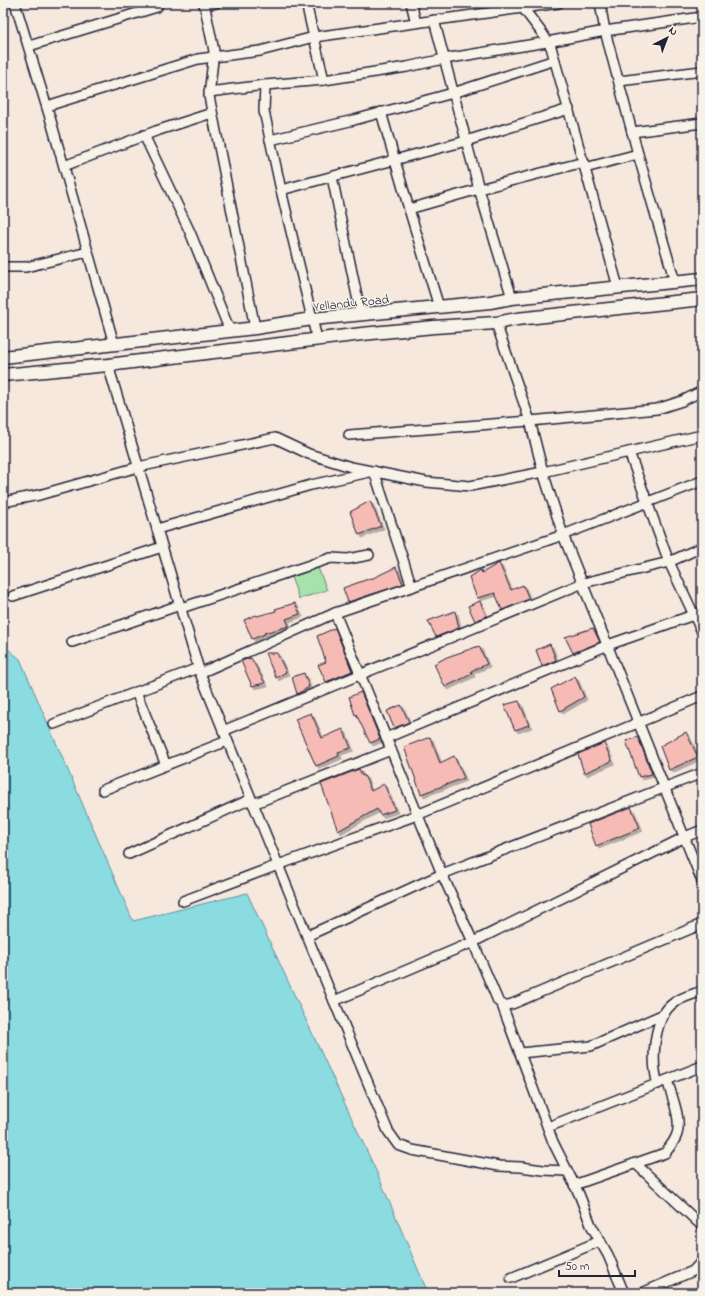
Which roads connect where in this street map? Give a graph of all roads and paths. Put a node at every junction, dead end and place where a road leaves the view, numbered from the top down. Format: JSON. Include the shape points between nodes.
{"nodes":[{"id":1,"x":15,"y":3,"type":"edge"},
{"id":2,"x":216,"y":3,"type":"edge"},
{"id":3,"x":306,"y":3,"type":"edge"},
{"id":4,"x":411,"y":3,"type":"edge"},
{"id":5,"x":559,"y":3,"type":"edge"},
{"id":6,"x":600,"y":3,"type":"edge"},
{"id":7,"x":204,"y":4,"type":"edge"},
{"id":8,"x":522,"y":6,"type":"edge"},
{"id":9,"x":157,"y":7,"type":"dead end"},
{"id":10,"x":702,"y":17,"type":"edge"},
{"id":11,"x":434,"y":20,"type":"junction"},
{"id":12,"x":416,"y":23,"type":"junction"},
{"id":13,"x":605,"y":31,"type":"junction"},
{"id":14,"x":314,"y":37,"type":"junction"},
{"id":15,"x":547,"y":42,"type":"junction"},
{"id":16,"x":29,"y":46,"type":"junction"},
{"id":17,"x":213,"y":57,"type":"junction"},
{"id":18,"x":444,"y":59,"type":"junction"},
{"id":19,"x":555,"y":60,"type":"junction"},
{"id":20,"x":702,"y":71,"type":"edge"},
{"id":21,"x":324,"y":80,"type":"junction"},
{"id":22,"x":618,"y":81,"type":"junction"},
{"id":23,"x":265,"y":85,"type":"junction"},
{"id":24,"x":209,"y":92,"type":"junction"},
{"id":25,"x":453,"y":93,"type":"junction"},
{"id":26,"x":47,"y":106,"type":"junction"},
{"id":27,"x":569,"y":109,"type":"junction"},
{"id":28,"x":381,"y":112,"type":"junction"},
{"id":29,"x":212,"y":113,"type":"junction"},
{"id":30,"x":702,"y":122,"type":"edge"},
{"id":31,"x":632,"y":132,"type":"junction"},
{"id":32,"x":144,"y":135,"type":"junction"},
{"id":33,"x":270,"y":140,"type":"junction"},
{"id":34,"x":466,"y":141,"type":"junction"},
{"id":35,"x":638,"y":154,"type":"junction"},
{"id":36,"x":395,"y":160,"type":"junction"},
{"id":37,"x":584,"y":165,"type":"junction"},
{"id":38,"x":64,"y":166,"type":"junction"},
{"id":39,"x":332,"y":176,"type":"junction"},
{"id":40,"x":479,"y":189,"type":"junction"},
{"id":41,"x":281,"y":190,"type":"junction"},
{"id":42,"x":409,"y":209,"type":"junction"},
{"id":43,"x":88,"y":252,"type":"junction"},
{"id":44,"x":3,"y":267,"type":"edge"},
{"id":45,"x":702,"y":279,"type":"edge"},
{"id":46,"x":675,"y":282,"type":"junction"},
{"id":47,"x":618,"y":287,"type":"junction"},
{"id":48,"x":512,"y":298,"type":"junction"},
{"id":49,"x":702,"y":299,"type":"edge"},
{"id":50,"x":439,"y":307,"type":"junction"},
{"id":51,"x":360,"y":315,"type":"junction"},
{"id":52,"x":312,"y":319,"type":"junction"},
{"id":53,"x":496,"y":323,"type":"junction"},
{"id":54,"x":255,"y":328,"type":"junction"},
{"id":55,"x":230,"y":331,"type":"junction"},
{"id":56,"x":317,"y":339,"type":"junction"},
{"id":57,"x":114,"y":344,"type":"junction"},
{"id":58,"x":3,"y":356,"type":"edge"},
{"id":59,"x":108,"y":365,"type":"junction"},
{"id":60,"x":3,"y":375,"type":"edge"},
{"id":61,"x":702,"y":391,"type":"edge"},
{"id":62,"x":530,"y":422,"type":"junction"},
{"id":63,"x":349,"y":435,"type":"dead end"},
{"id":64,"x":702,"y":436,"type":"edge"},
{"id":65,"x":630,"y":452,"type":"junction"},
{"id":66,"x":138,"y":468,"type":"junction"},
{"id":67,"x":374,"y":471,"type":"junction"},
{"id":68,"x":543,"y":472,"type":"junction"},
{"id":69,"x":702,"y":481,"type":"edge"},
{"id":70,"x":3,"y":502,"type":"edge"},
{"id":71,"x":647,"y":502,"type":"junction"},
{"id":72,"x":157,"y":529,"type":"junction"},
{"id":73,"x":563,"y":535,"type":"junction"},
{"id":74,"x":162,"y":546,"type":"junction"},
{"id":75,"x":702,"y":547,"type":"edge"},
{"id":76,"x":369,"y":555,"type":"dead end"},
{"id":77,"x":669,"y":562,"type":"junction"},
{"id":78,"x":583,"y":583,"type":"junction"},
{"id":79,"x":412,"y":587,"type":"junction"},
{"id":80,"x":13,"y":596,"type":"dead end"},
{"id":81,"x":181,"y":607,"type":"junction"},
{"id":82,"x":334,"y":613,"type":"junction"},
{"id":83,"x":698,"y":613,"type":"edge"},
{"id":84,"x":702,"y":632,"type":"edge"},
{"id":85,"x":72,"y":642,"type":"dead end"},
{"id":86,"x":608,"y":645,"type":"junction"},
{"id":87,"x":199,"y":670,"type":"junction"},
{"id":88,"x":360,"y":674,"type":"junction"},
{"id":89,"x":136,"y":692,"type":"junction"},
{"id":90,"x":702,"y":696,"type":"edge"},
{"id":91,"x":638,"y":722,"type":"junction"},
{"id":92,"x":54,"y":724,"type":"dead end"},
{"id":93,"x":223,"y":731,"type":"junction"},
{"id":94,"x":386,"y":738,"type":"junction"},
{"id":95,"x":227,"y":741,"type":"junction"},
{"id":96,"x":391,"y":750,"type":"junction"},
{"id":97,"x":166,"y":765,"type":"junction"},
{"id":98,"x":702,"y":773,"type":"edge"},
{"id":99,"x":665,"y":788,"type":"junction"},
{"id":100,"x":103,"y":790,"type":"dead end"},
{"id":101,"x":252,"y":802,"type":"junction"},
{"id":102,"x":417,"y":815,"type":"junction"},
{"id":103,"x":702,"y":830,"type":"edge"},
{"id":104,"x":685,"y":838,"type":"junction"},
{"id":105,"x":129,"y":854,"type":"dead end"},
{"id":106,"x":278,"y":864,"type":"junction"},
{"id":107,"x":442,"y":874,"type":"junction"},
{"id":108,"x":702,"y":881,"type":"edge"},
{"id":109,"x":183,"y":901,"type":"dead end"},
{"id":110,"x":702,"y":924,"type":"edge"},
{"id":111,"x":307,"y":936,"type":"junction"},
{"id":112,"x":473,"y":942,"type":"junction"},
{"id":113,"x":702,"y":991,"type":"edge"},
{"id":114,"x":334,"y":1001,"type":"junction"},
{"id":115,"x":502,"y":1005,"type":"junction"},
{"id":116,"x":664,"y":1014,"type":"junction"},
{"id":117,"x":520,"y":1053,"type":"junction"},
{"id":118,"x":702,"y":1066,"type":"edge"},
{"id":119,"x":667,"y":1080,"type":"junction"},
{"id":120,"x":658,"y":1084,"type":"junction"},
{"id":121,"x":548,"y":1127,"type":"junction"},
{"id":122,"x":636,"y":1163,"type":"junction"},
{"id":123,"x":567,"y":1171,"type":"junction"},
{"id":124,"x":574,"y":1185,"type":"junction"},
{"id":125,"x":702,"y":1226,"type":"edge"},
{"id":126,"x":600,"y":1241,"type":"junction"},
{"id":127,"x":702,"y":1261,"type":"edge"},
{"id":128,"x":511,"y":1278,"type":"dead end"},
{"id":129,"x":624,"y":1293,"type":"edge"},
{"id":130,"x":642,"y":1293,"type":"edge"}],
"edges":[{"from":1,"to":16,"type":"street"},
{"from":2,"to":7,"type":"street"},
{"from":3,"to":14,"type":"street"},
{"from":4,"to":12,"type":"street"},
{"from":5,"to":8,"type":"street"},
{"from":6,"to":13,"type":"street"},
{"from":7,"to":17,"type":"street"},
{"from":8,"to":11,"type":"street"},
{"from":8,"to":15,"type":"street"},
{"from":9,"to":16,"type":"street"},
{"from":10,"to":13,"type":"street"},
{"from":11,"to":12,"type":"street"},
{"from":11,"to":18,"type":"street"},
{"from":12,"to":14,"type":"street"},
{"from":13,"to":15,"type":"street"},
{"from":13,"to":22,"type":"street"},
{"from":14,"to":17,"type":"street","via":[[260,50]]},
{"from":14,"to":21,"type":"street"},
{"from":15,"to":18,"type":"street"},
{"from":15,"to":19,"type":"street"},
{"from":16,"to":26,"type":"street"},
{"from":17,"to":24,"type":"street"},
{"from":17,"to":26,"type":"street","via":[[157,71]]},
{"from":18,"to":21,"type":"street"},
{"from":18,"to":25,"type":"street"},
{"from":19,"to":25,"type":"street"},
{"from":19,"to":27,"type":"street"},
{"from":20,"to":22,"type":"street"},
{"from":21,"to":23,"type":"street"},
{"from":22,"to":31,"type":"street"},
{"from":23,"to":24,"type":"street"},
{"from":23,"to":33,"type":"street","via":[[264,111]]},
{"from":24,"to":29,"type":"street"},
{"from":25,"to":28,"type":"street"},
{"from":25,"to":34,"type":"street"},
{"from":26,"to":38,"type":"street"},
{"from":27,"to":34,"type":"street"},
{"from":27,"to":37,"type":"street"},
{"from":28,"to":33,"type":"street"},
{"from":28,"to":36,"type":"street"},
{"from":29,"to":32,"type":"street"},
{"from":29,"to":54,"type":"street"},
{"from":30,"to":31,"type":"street"},
{"from":31,"to":35,"type":"street"},
{"from":32,"to":38,"type":"street"},
{"from":32,"to":55,"type":"street","via":[[190,232]]},
{"from":33,"to":41,"type":"street"},
{"from":34,"to":36,"type":"street"},
{"from":34,"to":40,"type":"street"},
{"from":35,"to":37,"type":"street"},
{"from":35,"to":46,"type":"street"},
{"from":36,"to":39,"type":"street"},
{"from":36,"to":42,"type":"street"},
{"from":37,"to":40,"type":"street"},
{"from":37,"to":47,"type":"street"},
{"from":38,"to":43,"type":"street"},
{"from":39,"to":41,"type":"street"},
{"from":39,"to":51,"type":"street"},
{"from":40,"to":42,"type":"street"},
{"from":40,"to":48,"type":"street"},
{"from":41,"to":52,"type":"street"},
{"from":42,"to":50,"type":"street"},
{"from":43,"to":44,"type":"street","via":[[26,267]]},
{"from":43,"to":57,"type":"street"},
{"from":45,"to":46,"type":"main road","name":"Yellandu Road"},
{"from":46,"to":47,"type":"main road","name":"Yellandu Road"},
{"from":47,"to":48,"type":"main road","name":"Yellandu Road"},
{"from":48,"to":50,"type":"main road","name":"Yellandu Road"},
{"from":49,"to":53,"type":"main road"},
{"from":50,"to":51,"type":"main road","name":"Yellandu Road"},
{"from":51,"to":52,"type":"main road","name":"Yellandu Road"},
{"from":52,"to":54,"type":"main road","name":"Yellandu Road"},
{"from":52,"to":56,"type":"street"},
{"from":53,"to":56,"type":"main road"},
{"from":53,"to":62,"type":"street"},
{"from":54,"to":55,"type":"main road","name":"Yellandu Road"},
{"from":55,"to":57,"type":"main road","name":"Yellandu Road"},
{"from":56,"to":59,"type":"main road"},
{"from":57,"to":58,"type":"main road","name":"Yellandu Road"},
{"from":59,"to":60,"type":"main road"},
{"from":59,"to":66,"type":"street"},
{"from":61,"to":62,"type":"street","via":[[657,409]]},
{"from":62,"to":63,"type":"street"},
{"from":62,"to":68,"type":"street"},
{"from":64,"to":65,"type":"street"},
{"from":65,"to":68,"type":"street"},
{"from":65,"to":71,"type":"street"},
{"from":66,"to":67,"type":"street","via":[[275,438],[309,454]]},
{"from":66,"to":70,"type":"street"},
{"from":66,"to":72,"type":"street"},
{"from":67,"to":68,"type":"street","via":[[426,482],[470,486]]},
{"from":67,"to":72,"type":"street","via":[[311,485]]},
{"from":67,"to":79,"type":"street"},
{"from":68,"to":73,"type":"street"},
{"from":69,"to":71,"type":"street"},
{"from":71,"to":73,"type":"street"},
{"from":71,"to":77,"type":"street"},
{"from":72,"to":74,"type":"street"},
{"from":73,"to":78,"type":"street"},
{"from":73,"to":79,"type":"street"},
{"from":74,"to":80,"type":"street"},
{"from":74,"to":81,"type":"street"},
{"from":75,"to":77,"type":"street"},
{"from":76,"to":81,"type":"street","via":[[348,560],[331,558]]},
{"from":77,"to":78,"type":"street"},
{"from":77,"to":83,"type":"street"},
{"from":78,"to":86,"type":"street"},
{"from":78,"to":88,"type":"street"},
{"from":79,"to":82,"type":"street"},
{"from":81,"to":85,"type":"street"},
{"from":81,"to":87,"type":"street"},
{"from":82,"to":87,"type":"street"},
{"from":82,"to":88,"type":"street"},
{"from":83,"to":84,"type":"street"},
{"from":83,"to":86,"type":"street"},
{"from":86,"to":91,"type":"street"},
{"from":86,"to":94,"type":"street"},
{"from":87,"to":89,"type":"street"},
{"from":87,"to":93,"type":"street"},
{"from":88,"to":93,"type":"street"},
{"from":88,"to":94,"type":"street"},
{"from":89,"to":92,"type":"street"},
{"from":89,"to":97,"type":"street"},
{"from":90,"to":91,"type":"street"},
{"from":91,"to":99,"type":"street"},
{"from":91,"to":102,"type":"street"},
{"from":93,"to":95,"type":"street"},
{"from":94,"to":96,"type":"street"},
{"from":95,"to":97,"type":"street"},
{"from":95,"to":101,"type":"street"},
{"from":96,"to":101,"type":"street"},
{"from":96,"to":102,"type":"street"},
{"from":97,"to":100,"type":"street"},
{"from":98,"to":99,"type":"street"},
{"from":99,"to":104,"type":"street"},
{"from":99,"to":107,"type":"street"},
{"from":101,"to":105,"type":"street"},
{"from":101,"to":106,"type":"street"},
{"from":102,"to":106,"type":"street"},
{"from":102,"to":107,"type":"street"},
{"from":103,"to":104,"type":"street"},
{"from":104,"to":108,"type":"street"},
{"from":104,"to":112,"type":"street"},
{"from":106,"to":109,"type":"street"},
{"from":106,"to":111,"type":"street"},
{"from":107,"to":111,"type":"street"},
{"from":107,"to":112,"type":"street"},
{"from":110,"to":115,"type":"street","via":[[512,1004]]},
{"from":111,"to":114,"type":"street"},
{"from":112,"to":114,"type":"street"},
{"from":112,"to":115,"type":"street"},
{"from":113,"to":116,"type":"street","via":[[678,1000]]},
{"from":114,"to":123,"type":"street","via":[[388,1131],[398,1145],[412,1150],[499,1166]]},
{"from":115,"to":117,"type":"street"},
{"from":116,"to":117,"type":"street","via":[[591,1046]]},
{"from":116,"to":120,"type":"street","via":[[658,1026],[654,1049]]},
{"from":117,"to":121,"type":"street"},
{"from":118,"to":119,"type":"street"},
{"from":119,"to":120,"type":"street"},
{"from":119,"to":122,"type":"street","via":[[677,1114],[678,1133],[665,1153]]},
{"from":120,"to":121,"type":"street"},
{"from":121,"to":123,"type":"street"},
{"from":122,"to":124,"type":"street"},
{"from":122,"to":125,"type":"street"},
{"from":123,"to":124,"type":"street"},
{"from":124,"to":126,"type":"street"},
{"from":126,"to":128,"type":"street"},
{"from":126,"to":129,"type":"street"},
{"from":127,"to":130,"type":"street","via":[[693,1271]]}]}
